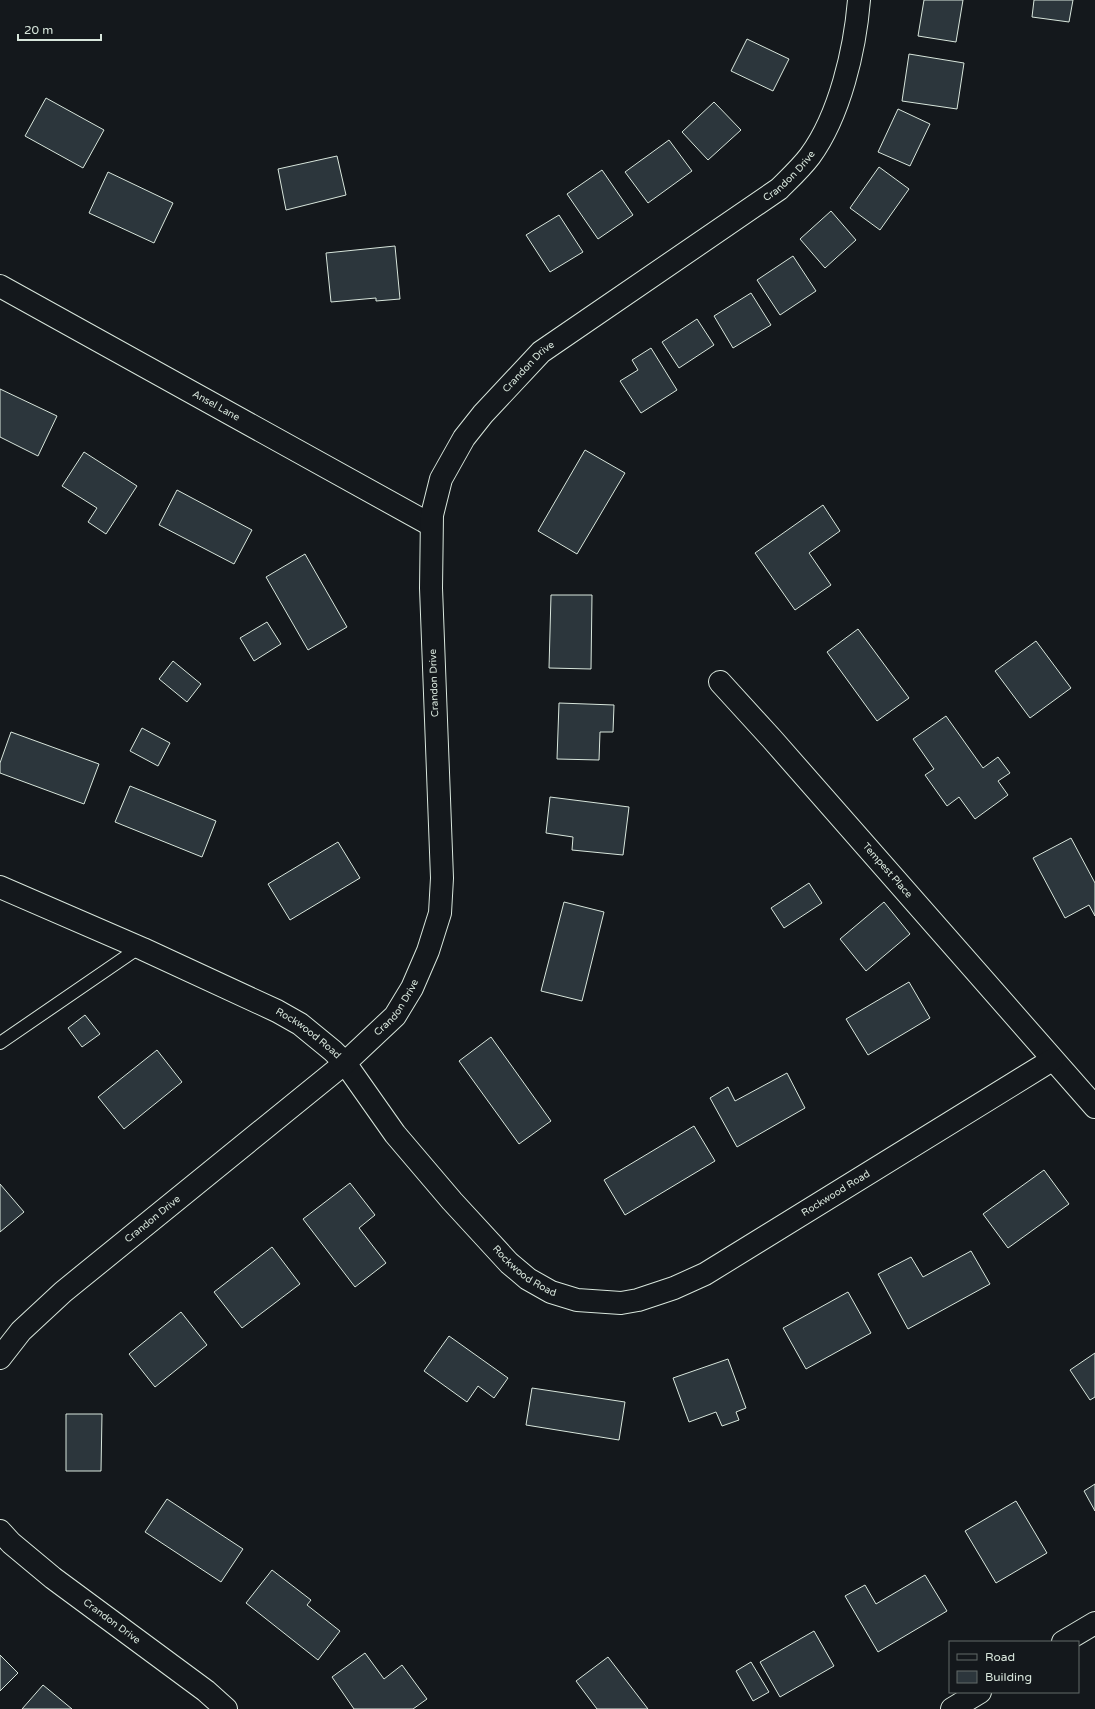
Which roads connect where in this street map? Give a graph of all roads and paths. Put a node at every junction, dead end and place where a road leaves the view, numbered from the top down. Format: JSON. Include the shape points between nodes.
{"nodes":[{"id":1,"x":860,"y":0,"type":"edge"},
{"id":2,"x":0,"y":286,"type":"edge"},
{"id":3,"x":431,"y":525,"type":"junction"},
{"id":4,"x":720,"y":682,"type":"dead end"},
{"id":5,"x":0,"y":887,"type":"edge"},
{"id":6,"x":140,"y":947,"type":"junction"},
{"id":7,"x":0,"y":1043,"type":"edge"},
{"id":8,"x":1052,"y":1060,"type":"junction"},
{"id":9,"x":345,"y":1063,"type":"junction"},
{"id":10,"x":1095,"y":1107,"type":"edge"},
{"id":11,"x":0,"y":1358,"type":"edge"},
{"id":12,"x":0,"y":1531,"type":"edge"},
{"id":13,"x":1095,"y":1623,"type":"edge"},
{"id":14,"x":1065,"y":1641,"type":"edge"},
{"id":15,"x":978,"y":1693,"type":"edge"},
{"id":16,"x":226,"y":1709,"type":"edge"},
{"id":17,"x":952,"y":1709,"type":"edge"}],
"edges":[{"from":1,"to":3,"type":"street","name":"Crandon Drive","via":[[856,36],[843,82],[829,122],[810,156],[778,190],[541,352],[464,438],[441,479]]},
{"from":2,"to":3,"type":"street","name":"Ansel Lane"},
{"from":3,"to":9,"type":"street","name":"Crandon Drive","via":[[433,671],[442,878],[440,913],[428,951],[412,988],[395,1016]]},
{"from":4,"to":8,"type":"street","name":"Tempest Place","via":[[778,745]]},
{"from":5,"to":6,"type":"street","name":"Rockwood Road"},
{"from":6,"to":7,"type":"lane"},
{"from":6,"to":9,"type":"street","name":"Rockwood Road","via":[[300,1024]]},
{"from":8,"to":9,"type":"street","name":"Rockwood Road","via":[[705,1274],[674,1288],[621,1303],[577,1300],[551,1292],[528,1279],[509,1263],[452,1201],[396,1134]]},
{"from":8,"to":10,"type":"street"},
{"from":9,"to":11,"type":"street","name":"Crandon Drive","via":[[63,1292],[20,1331]]},
{"from":12,"to":16,"type":"street","name":"Crandon Drive","via":[[53,1578],[206,1691]]},
{"from":13,"to":14,"type":"street"},
{"from":15,"to":17,"type":"street"}]}
